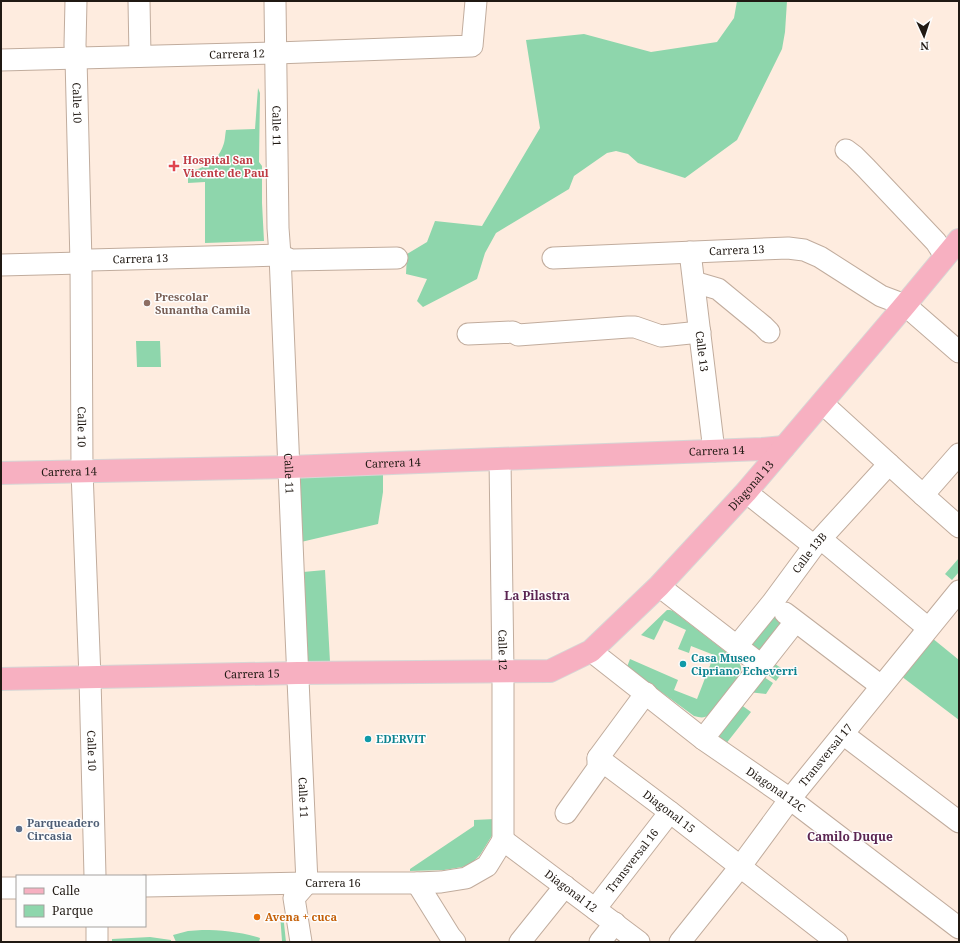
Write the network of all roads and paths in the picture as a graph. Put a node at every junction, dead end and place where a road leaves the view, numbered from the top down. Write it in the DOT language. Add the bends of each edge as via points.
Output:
graph roads {
  1 [pos="76,1"];
  2 [pos="139,1"];
  3 [pos="275,1"];
  4 [pos="476,1"];
  5 [pos="276,53"];
  6 [pos="140,56"];
  7 [pos="76,58"];
  8 [pos="1,60"];
  9 [pos="846,150"];
  10 [pos="959,240"];
  11 [pos="690,252"];
  12 [pos="280,255"];
  13 [pos="945,256"];
  14 [pos="397,258"];
  15 [pos="553,258"];
  16 [pos="81,263"];
  17 [pos="1,265"];
  18 [pos="694,282"];
  19 [pos="905,305"];
  20 [pos="700,332"];
  21 [pos="768,332"];
  22 [pos="468,334"];
  23 [pos="959,352"];
  24 [pos="822,403"];
  25 [pos="784,447"];
  26 [pos="714,451"];
  27 [pos="959,454"];
  28 [pos="500,459"];
  29 [pos="889,464"];
  30 [pos="288,467"];
  31 [pos="82,471"];
  32 [pos="1,473"];
  33 [pos="746,492"];
  34 [pos="923,495"];
  35 [pos="959,527"];
  36 [pos="818,543"];
  37 [pos="659,586"];
  38 [pos="959,590"];
  39 [pos="772,603"];
  40 [pos="795,622"];
  41 [pos="928,628"];
  42 [pos="737,646"];
  43 [pos="591,651"];
  44 [pos="761,665"];
  45 [pos="503,671"];
  46 [pos="298,673"];
  47 [pos="90,678"];
  48 [pos="1,679"];
  49 [pos="881,686"];
  50 [pos="646,693"];
  51 [pos="843,734"];
  52 [pos="704,738"];
  53 [pos="598,758"];
  54 [pos="790,799"];
  55 [pos="670,812"];
  56 [pos="566,813"];
  57 [pos="959,822"];
  58 [pos="503,840"];
  59 [pos="740,867"];
  60 [pos="95,875"];
  61 [pos="307,883"];
  62 [pos="416,883"];
  63 [pos="146,886"];
  64 [pos="565,886"];
  65 [pos="1,888"];
  66 [pos="16,888"];
  67 [pos="595,909"];
  68 [pos="615,924"];
  69 [pos="97,927"];
  70 [pos="959,928"];
  71 [pos="959,935"];
  72 [pos="97,942"];
  73 [pos="301,942"];
  74 [pos="455,942"];
  75 [pos="520,942"];
  76 [pos="600,942"];
  77 [pos="639,942"];
  78 [pos="680,942"];
  79 [pos="837,942"];
  80 [pos="953,942"];
  1 -- 7 [label="street, Calle 10"];
  2 -- 6 [label="street"];
  3 -- 5 [label="street, Calle 11"];
  4 -- 5 [label="street, Carrera 12" via="472,46"];
  5 -- 6 [label="street, Carrera 12"];
  5 -- 12 [label="street, Calle 11"];
  6 -- 7 [label="street, Carrera 12"];
  7 -- 8 [label="street, Carrera 12"];
  7 -- 16 [label="street, Calle 10"];
  9 -- 13 [label="street" via="936,242"];
  10 -- 13 [label="main road, Diagonal 13"];
  11 -- 15 [label="street, Carrera 13"];
  11 -- 18 [label="street, Calle 13"];
  11 -- 19 [label="street, Carrera 13" via="788,248 804,250 820,257 881,296"];
  12 -- 14 [label="street, Carrera 13" via="291,260"];
  12 -- 16 [label="street, Carrera 13" via="90,260"];
  12 -- 30 [label="street, Calle 11"];
  13 -- 19 [label="main road, Diagonal 13"];
  16 -- 17 [label="street, Carrera 13"];
  16 -- 31 [label="street, Calle 10"];
  18 -- 20 [label="street, Calle 13"];
  18 -- 21 [label="street" via="718,289"];
  19 -- 23 [label="street"];
  19 -- 24 [label="main road, Diagonal 13"];
  20 -- 22 [label="street" via="661,336 628,327 518,335 513,332"];
  20 -- 26 [label="street, Calle 13"];
  24 -- 25 [label="main road, Diagonal 13"];
  24 -- 29 [label="street"];
  25 -- 26 [label="main road, Carrera 14"];
  25 -- 33 [label="main road, Diagonal 13"];
  26 -- 28 [label="main road, Carrera 14"];
  27 -- 34 [label="street"];
  28 -- 30 [label="main road, Carrera 14"];
  28 -- 45 [label="street, Calle 12"];
  29 -- 34 [label="street"];
  29 -- 36 [label="street, Calle 13B"];
  30 -- 31 [label="main road, Carrera 14"];
  30 -- 46 [label="street, Calle 11"];
  31 -- 32 [label="main road, Carrera 14"];
  31 -- 47 [label="street, Calle 10"];
  33 -- 36 [label="street"];
  33 -- 37 [label="main road, Diagonal 13"];
  34 -- 35 [label="street"];
  36 -- 39 [label="street, Calle 13B"];
  36 -- 41 [label="street"];
  37 -- 42 [label="street"];
  37 -- 43 [label="main road, Diagonal 13"];
  38 -- 41 [label="street, Transversal 17"];
  39 -- 40 [label="street"];
  39 -- 42 [label="street, Calle 13B"];
  40 -- 44 [label="street"];
  40 -- 49 [label="street"];
  41 -- 49 [label="street, Transversal 17"];
  42 -- 44 [label="street"];
  43 -- 45 [label="main road, Diagonal 13" via="550,672"];
  43 -- 50 [label="street, Diagonal 12C"];
  44 -- 52 [label="street"];
  45 -- 46 [label="main road, Carrera 15"];
  45 -- 58 [label="street, Calle 12"];
  46 -- 47 [label="main road, Carrera 15"];
  46 -- 61 [label="street, Calle 11"];
  47 -- 48 [label="main road, Carrera 15"];
  47 -- 60 [label="street, Calle 10"];
  49 -- 51 [label="street, Transversal 17"];
  50 -- 52 [label="street, Diagonal 12C"];
  50 -- 53 [label="street"];
  51 -- 54 [label="street, Transversal 17"];
  51 -- 57 [label="street"];
  52 -- 54 [label="street, Diagonal 12C"];
  53 -- 55 [label="street, Diagonal 15"];
  53 -- 56 [label="street" via="598,768"];
  54 -- 59 [label="street, Transversal 17"];
  54 -- 70 [label="street, Diagonal 12C"];
  55 -- 59 [label="street, Diagonal 15"];
  55 -- 67 [label="street, Transversal 16"];
  58 -- 62 [label="street, Carrera 16" via="487,866 466,878"];
  58 -- 64 [label="street, Diagonal 12"];
  59 -- 78 [label="street, Transversal 17"];
  59 -- 79 [label="street, Diagonal 15"];
  61 -- 62 [label="street, Carrera 16"];
  61 -- 63 [label="street, Carrera 16"];
  61 -- 73 [label="street" via="294,898"];
  62 -- 74 [label="street"];
  64 -- 67 [label="street, Diagonal 12"];
  64 -- 75 [label="street"];
  65 -- 66 [label="street"];
  67 -- 68 [label="street, Diagonal 12"];
  68 -- 76 [label="street"];
  68 -- 77 [label="street, Diagonal 12"];
  69 -- 72 [label="street"];
  71 -- 80 [label="street"];
}
